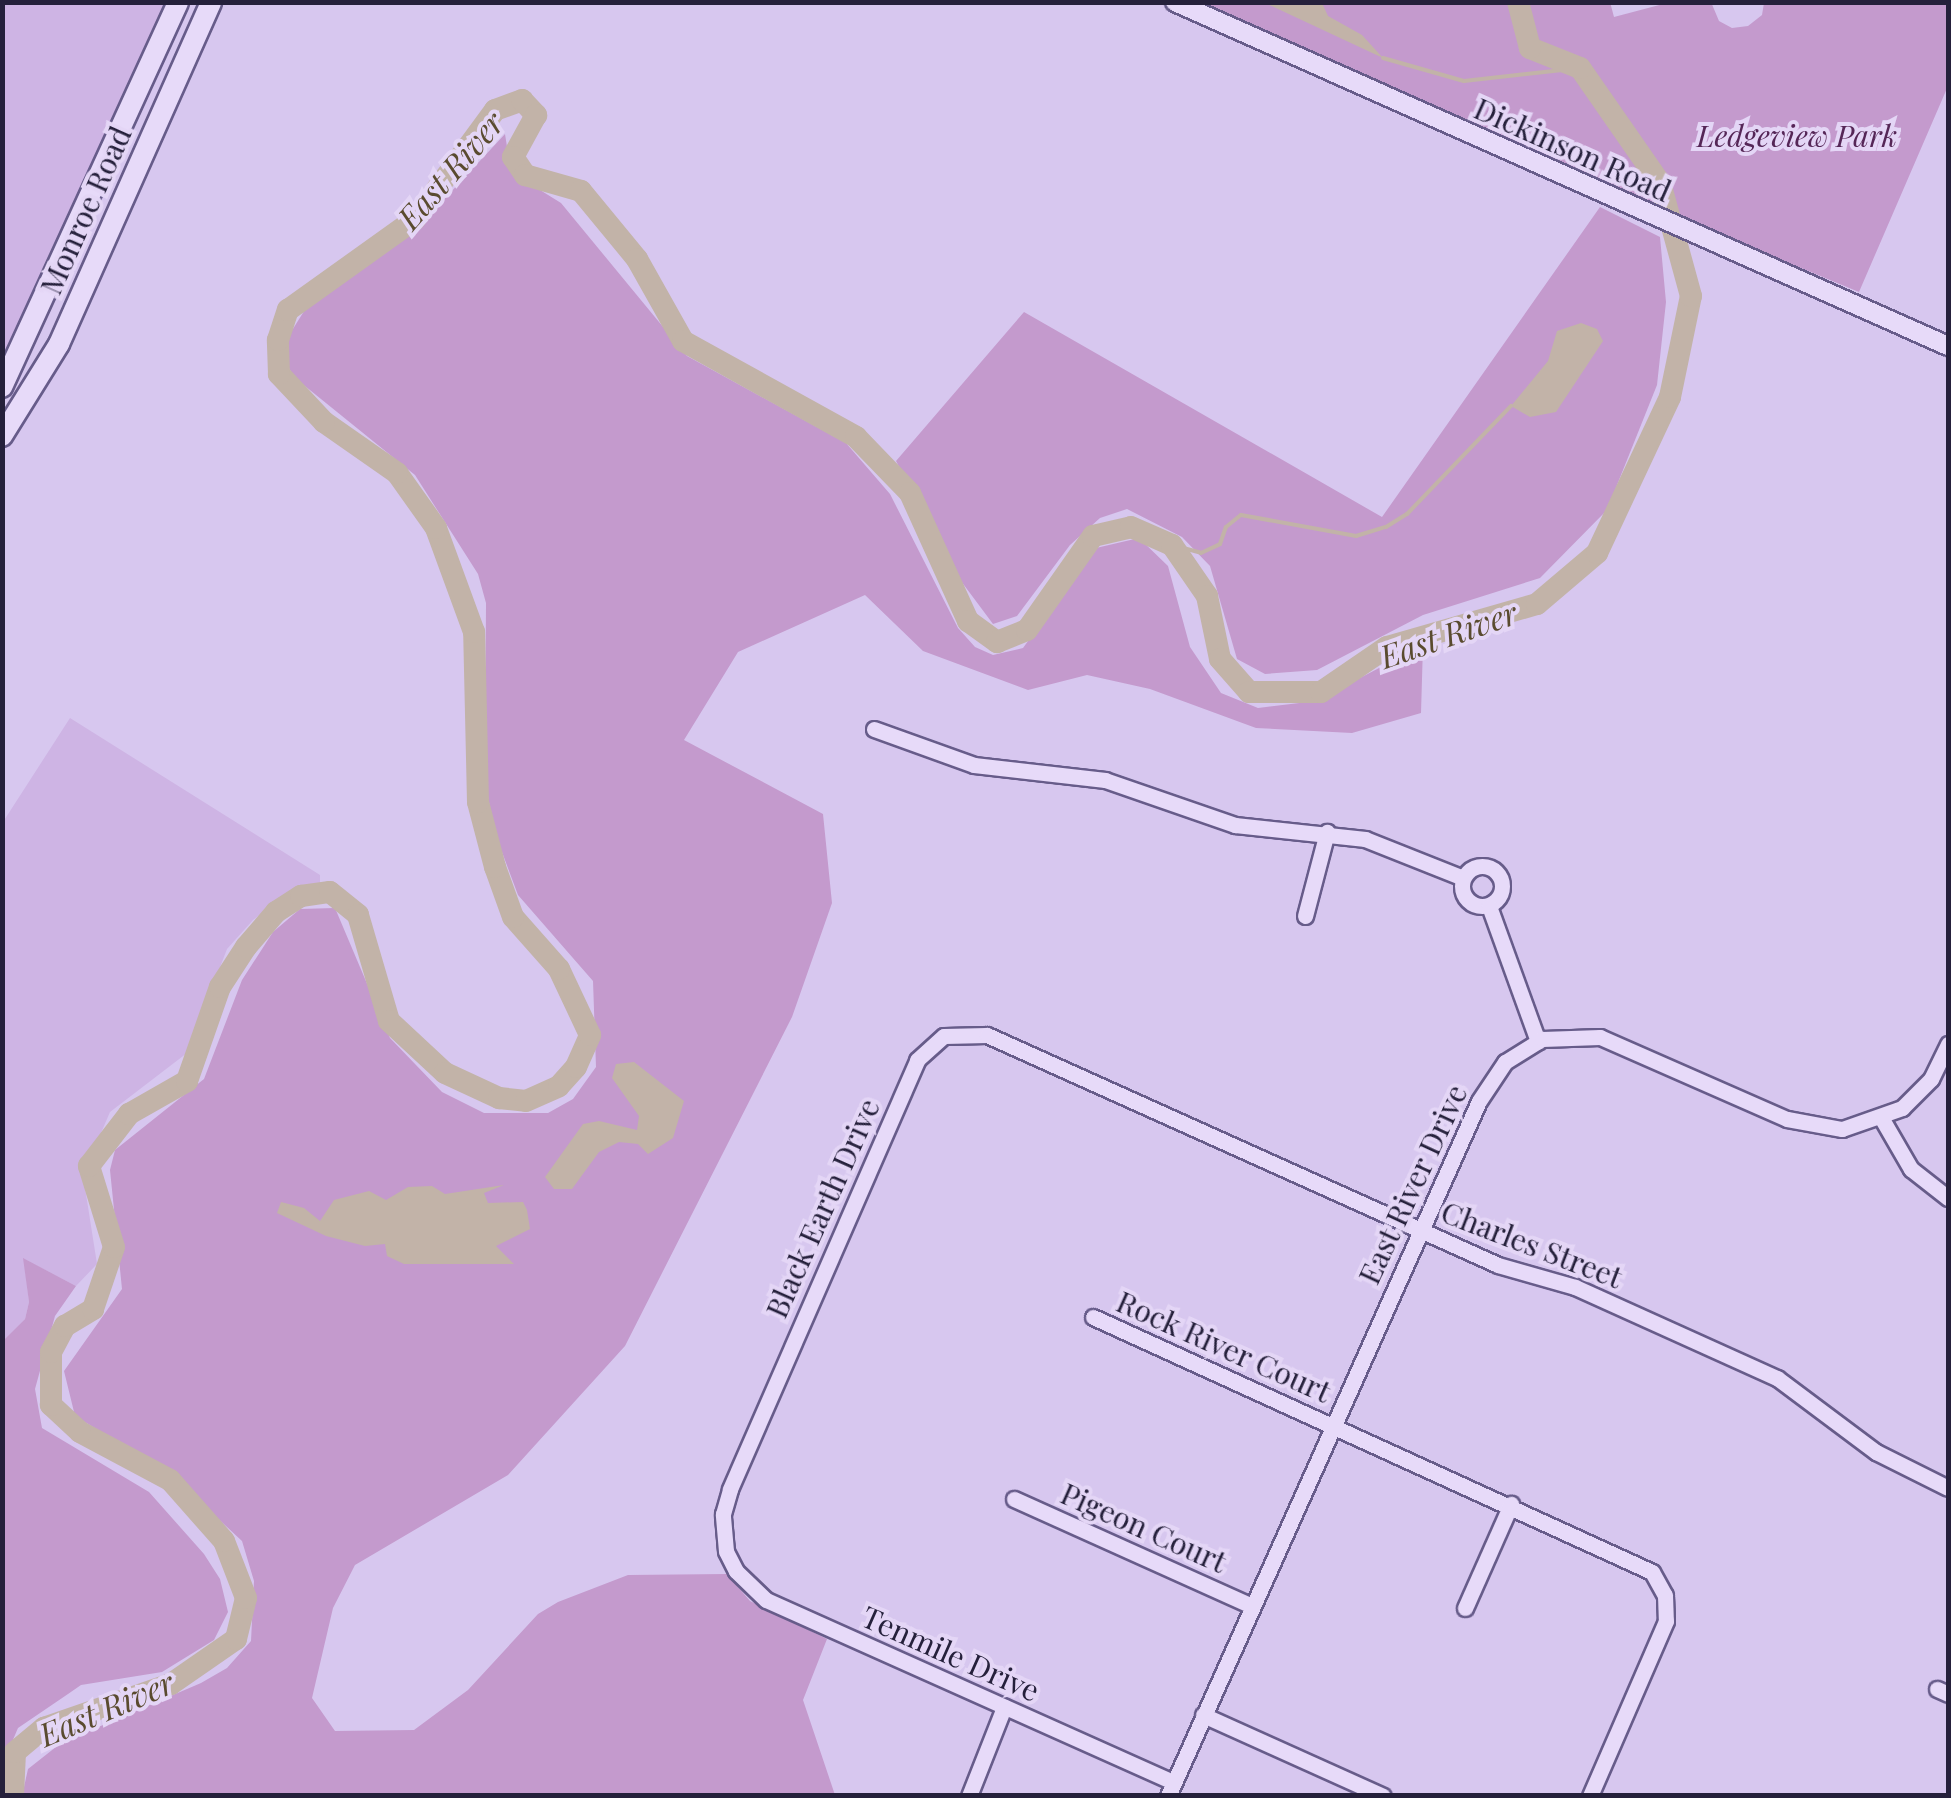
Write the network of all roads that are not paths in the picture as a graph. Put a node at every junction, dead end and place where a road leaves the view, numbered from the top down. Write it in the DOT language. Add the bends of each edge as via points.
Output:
graph roads {
  1 [pos="178,2"];
  2 [pos="211,2"];
  3 [pos="1175,2"];
  4 [pos="1948,346"];
  5 [pos="2,387"];
  6 [pos="2,436"];
  7 [pos="874,730"];
  8 [pos="1327,832"];
  9 [pos="1463,878"];
  10 [pos="1489,906"];
  11 [pos="1305,916"];
  12 [pos="1538,1041"];
  13 [pos="1948,1044"];
  14 [pos="1080,1077"];
  15 [pos="1882,1119"];
  16 [pos="1948,1198"];
  17 [pos="1421,1230"];
  18 [pos="1093,1317"];
  19 [pos="1334,1424"];
  20 [pos="1948,1488"];
  21 [pos="1014,1499"];
  22 [pos="1511,1504"];
  23 [pos="726,1551"];
  24 [pos="1252,1606"];
  25 [pos="1464,1608"];
  26 [pos="1004,1706"];
  27 [pos="1203,1715"];
  28 [pos="1171,1789"];
  29 [pos="968,1796"];
  30 [pos="1383,1796"];
  31 [pos="1590,1796"];
  1 -- 5 [label="main road, Monroe Road"];
  2 -- 6 [label="main road, Monroe Road" via="59,344"];
  3 -- 4 [label="street, Dickinson Road"];
  7 -- 8 [label="street" via="974,765 1105,780 1236,824"];
  8 -- 9 [label="street" via="1399,850"];
  8 -- 11 [label="street"];
  9 -- 10 [label="street" via="1463,895 1473,906"];
  9 -- 10 [label="street" via="1485,866 1498,873 1499,899"];
  10 -- 12 [label="street"];
  12 -- 15 [label="street" via="1600,1037 1802,1125 1842,1129"];
  12 -- 17 [label="street, East River Drive" via="1493,1075"];
  13 -- 15 [label="street" via="1918,1095"];
  14 -- 17 [label="street, Charles Street"];
  14 -- 23 [label="street, Black Earth Drive" via="976,1033 944,1036 916,1060 730,1489 722,1514"];
  15 -- 16 [label="street" via="1911,1169"];
  17 -- 19 [label="street, East River Drive"];
  17 -- 20 [label="street, Charles Street" via="1575,1288 1776,1378 1876,1452"];
  18 -- 19 [label="street, Rock River Court"];
  19 -- 22 [label="street, Rock River Court"];
  19 -- 24 [label="street, East River Drive"];
  21 -- 24 [label="street, Pigeon Court"];
  22 -- 25 [label="street"];
  22 -- 31 [label="street, Rock River Court" via="1641,1563 1665,1595 1662,1636"];
  23 -- 26 [label="street, Tenmile Drive" via="736,1572 766,1600"];
  24 -- 27 [label="street, East River Drive"];
  26 -- 28 [label="street, Tenmile Drive"];
  26 -- 29 [label="street"];
  27 -- 28 [label="street, East River Drive"];
  27 -- 30 [label="street"];
}
